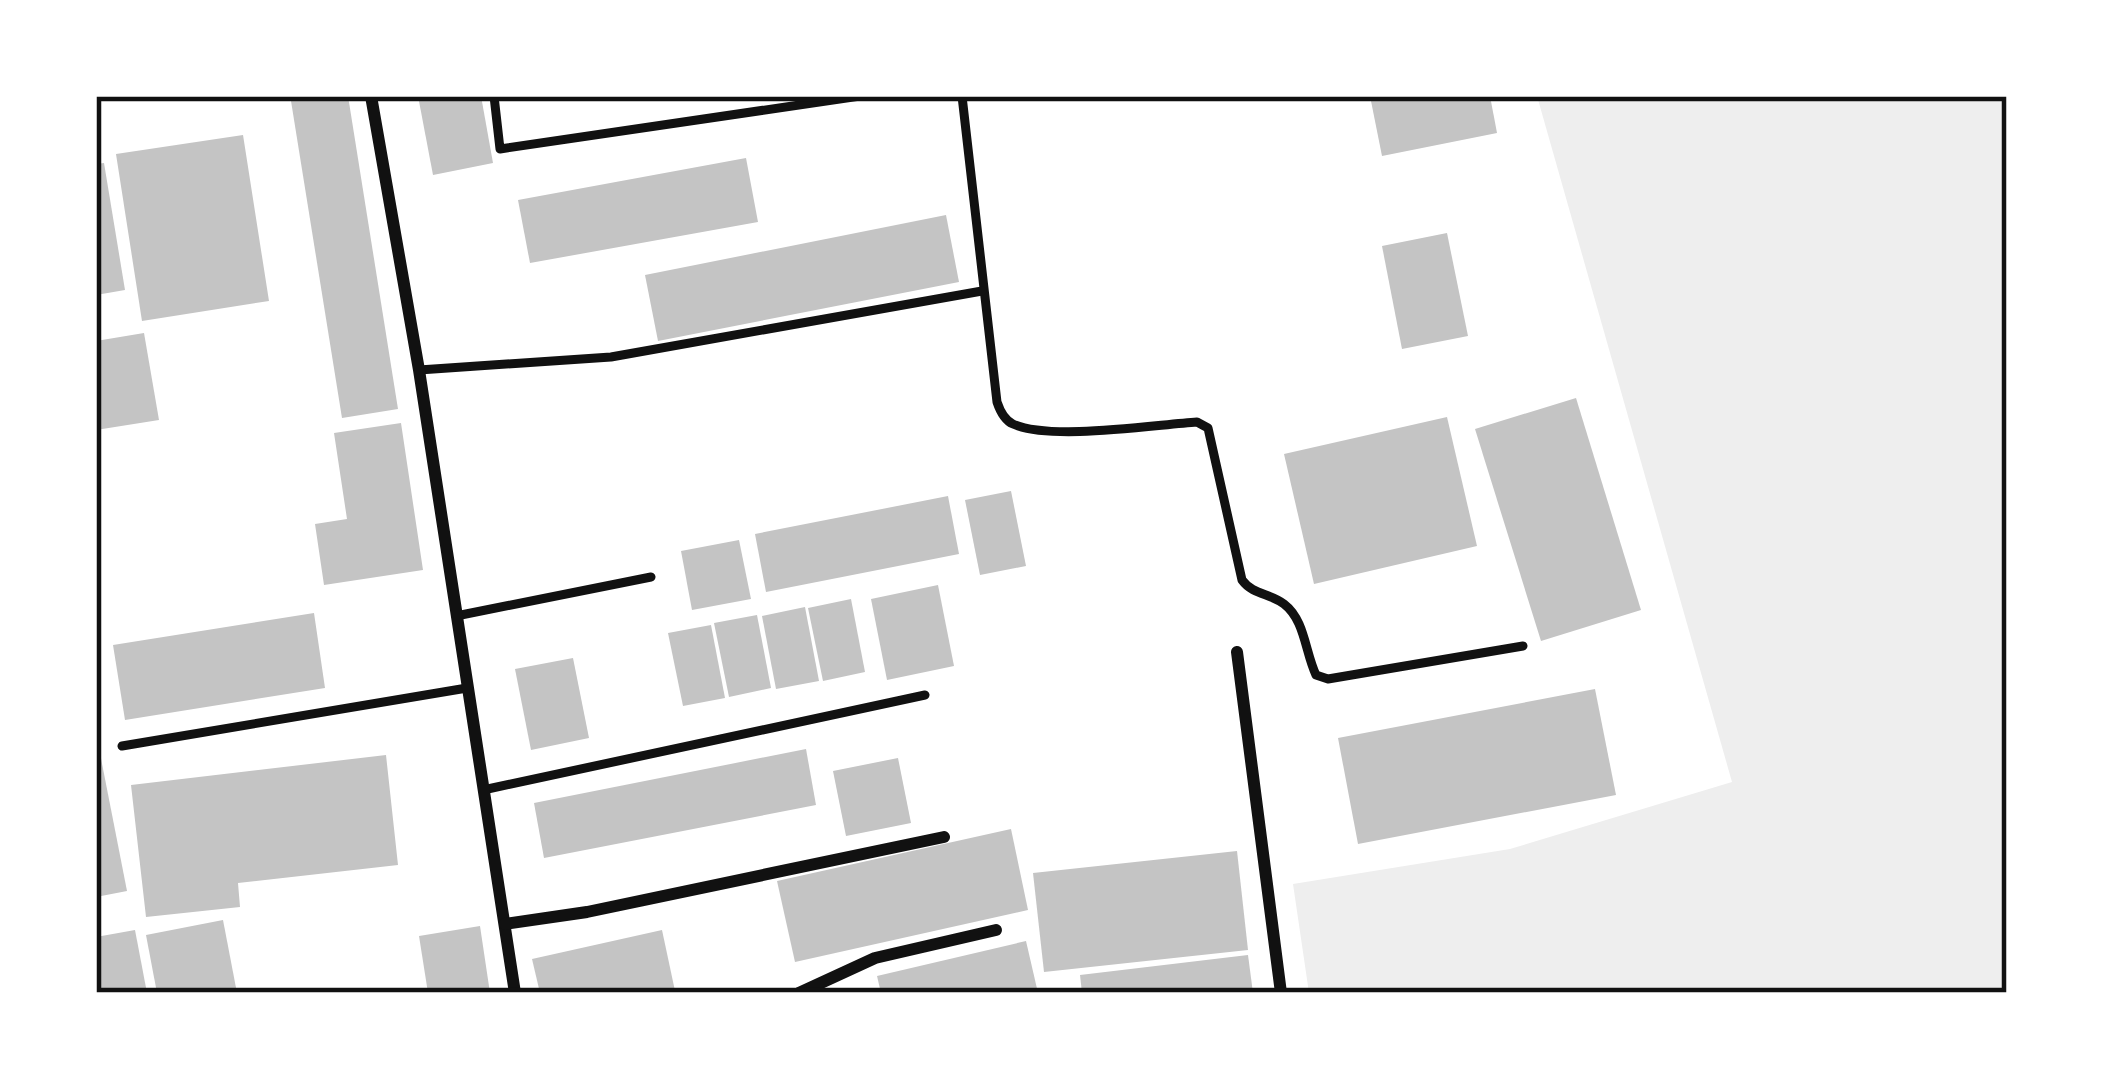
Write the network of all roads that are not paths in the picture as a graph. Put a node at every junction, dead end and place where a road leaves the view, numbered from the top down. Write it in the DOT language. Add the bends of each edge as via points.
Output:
graph roads {
  1 [pos="371,96"];
  2 [pos="494,96"];
  3 [pos="860,96"];
  4 [pos="962,96"];
  5 [pos="982,291"];
  6 [pos="419,370"];
  7 [pos="651,577"];
  8 [pos="455,616"];
  9 [pos="1523,646"];
  10 [pos="1237,652"];
  11 [pos="467,688"];
  12 [pos="925,695"];
  13 [pos="122,746"];
  14 [pos="483,790"];
  15 [pos="944,837"];
  16 [pos="505,924"];
  17 [pos="996,930"];
  18 [pos="515,993"];
  19 [pos="799,993"];
  20 [pos="1281,993"];
  1 -- 6 [label="street"];
  2 -- 3 [label="lane" via="500,149"];
  4 -- 5 [label="lane"];
  5 -- 6 [label="lane" via="611,356"];
  5 -- 9 [label="lane" via="997,402 1011,424 1049,432 1197,422 1208,428 1242,580 1295,616 1316,675"];
  6 -- 8 [label="street"];
  7 -- 8 [label="lane"];
  8 -- 11 [label="street"];
  10 -- 20 [label="street"];
  11 -- 13 [label="lane"];
  11 -- 14 [label="street"];
  12 -- 14 [label="lane"];
  14 -- 16 [label="street"];
  15 -- 16 [label="street"];
  16 -- 18 [label="street"];
  17 -- 19 [label="street" via="875,958"];
}
